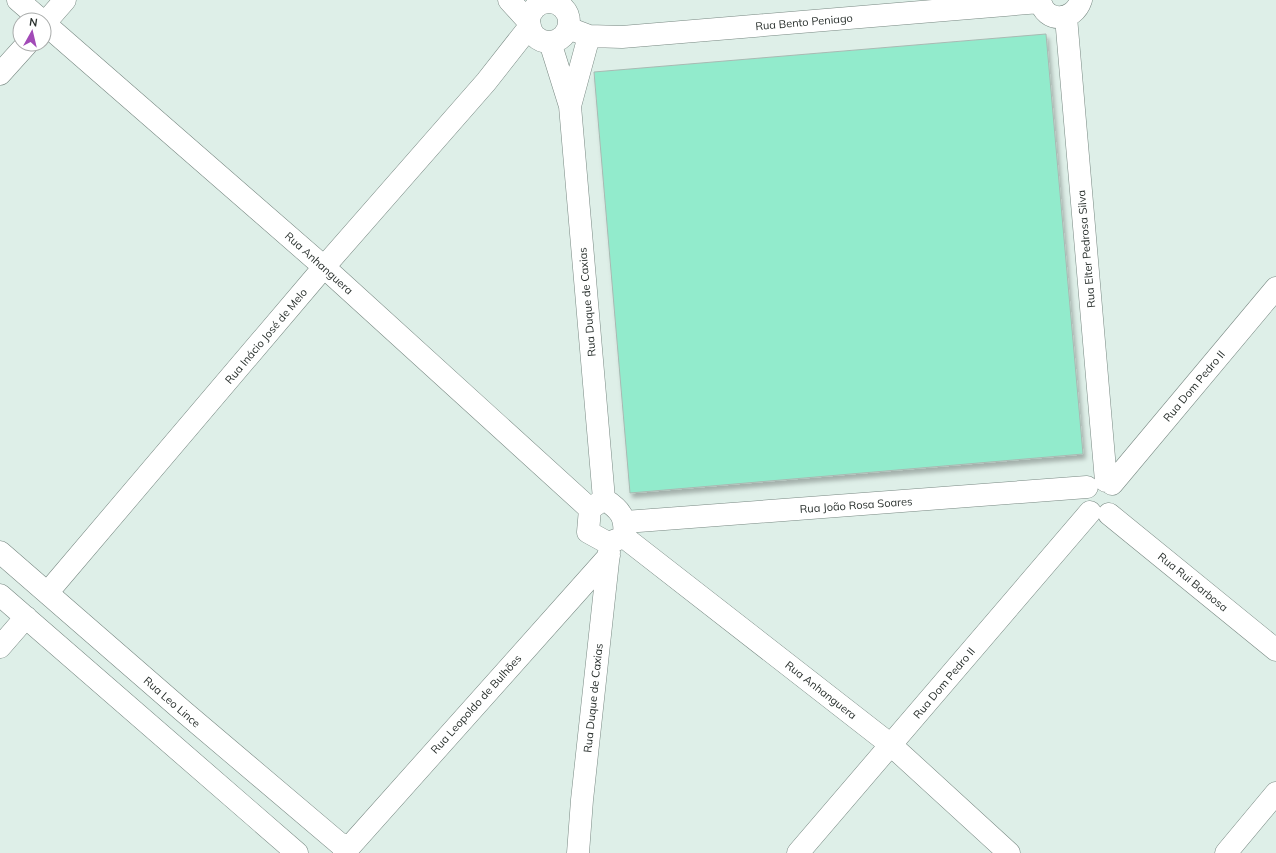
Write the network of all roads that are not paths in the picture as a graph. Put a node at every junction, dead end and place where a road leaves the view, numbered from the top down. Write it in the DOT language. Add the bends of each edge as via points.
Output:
graph roads {
  1 [pos="18,0"];
  2 [pos="65,0"];
  3 [pos="509,0"];
  4 [pos="1081,0"];
  5 [pos="1040,1"];
  6 [pos="551,2"];
  7 [pos="31,12"];
  8 [pos="52,14"];
  9 [pos="1066,17"];
  10 [pos="568,28"];
  11 [pos="52,31"];
  12 [pos="538,32"];
  13 [pos="589,36"];
  14 [pos="20,52"];
  15 [pos="0,74"];
  16 [pos="570,106"];
  17 [pos="324,267"];
  18 [pos="1276,288"];
  19 [pos="1102,484"];
  20 [pos="597,504"];
  21 [pos="1100,513"];
  22 [pos="617,539"];
  23 [pos="0,552"];
  24 [pos="48,592"];
  25 [pos="0,595"];
  26 [pos="26,617"];
  27 [pos="0,647"];
  28 [pos="1276,650"];
  29 [pos="183,711"];
  30 [pos="162,736"];
  31 [pos="891,745"];
  32 [pos="1276,793"];
  33 [pos="345,851"];
  34 [pos="297,853"];
  35 [pos="578,853"];
  36 [pos="798,853"];
  37 [pos="1010,853"];
  38 [pos="1226,853"];
  1 -- 7 [label="street, Rua Anhanguera"];
  2 -- 8 [label="street"];
  3 -- 12 [label="street"];
  4 -- 9 [label="street" via="1074,13"];
  5 -- 9 [label="street" via="1050,15"];
  5 -- 13 [label="street, Rua Bento Peniago" via="622,37"];
  6 -- 10 [label="street" via="569,21"];
  6 -- 12 [label="street" via="534,8"];
  9 -- 19 [label="street, Rua Elter Pedrosa Silva"];
  10 -- 12 [label="street" via="564,35"];
  10 -- 13 [label="street, Rua Bento Peniago"];
  11 -- 17 [label="street, Rua Anhanguera"];
  12 -- 16 [label="street, Rua Duque de Caxias"];
  12 -- 17 [label="street, Rua Inácio José de Melo" via="486,82"];
  13 -- 16 [label="street, Rua Duque de Caxias"];
  14 -- 15 [label="street"];
  16 -- 20 [label="street, Rua Duque de Caxias"];
  17 -- 20 [label="street, Rua Anhanguera"];
  17 -- 24 [label="street, Rua Inácio José de Melo"];
  18 -- 19 [label="street, Rua Dom Pedro II"];
  19 -- 21 [label="street" via="1084,493 1083,500 1085,506"];
  19 -- 21 [label="street" via="1116,489 1119,496 1115,509"];
  19 -- 22 [label="street, Rua João Rosa Soares"];
  20 -- 22 [label="street, Rua Anhanguera" via="616,506"];
  20 -- 22 [label="street, Rua Duque de Caxias" via="588,532"];
  21 -- 28 [label="street, Rua Rui Barbosa"];
  21 -- 31 [label="street, Rua Dom Pedro II"];
  22 -- 31 [label="street, Rua Anhanguera"];
  22 -- 33 [label="street, Rua Leopoldo de Bulhões"];
  22 -- 35 [label="street, Rua Duque de Caxias" via="582,800"];
  23 -- 24 [label="street, Rua Leo Lince"];
  24 -- 26 [label="street" via="35,591 26,596 22,606"];
  24 -- 29 [label="street, Rua Leo Lince"];
  25 -- 26 [label="street"];
  26 -- 27 [label="street"];
  26 -- 30 [label="street"];
  29 -- 30 [label="street"];
  29 -- 33 [label="street, Rua Leo Lince"];
  30 -- 34 [label="street"];
  31 -- 36 [label="street, Rua Dom Pedro II"];
  31 -- 37 [label="street, Rua Anhanguera"];
  32 -- 38 [label="street"];
}
